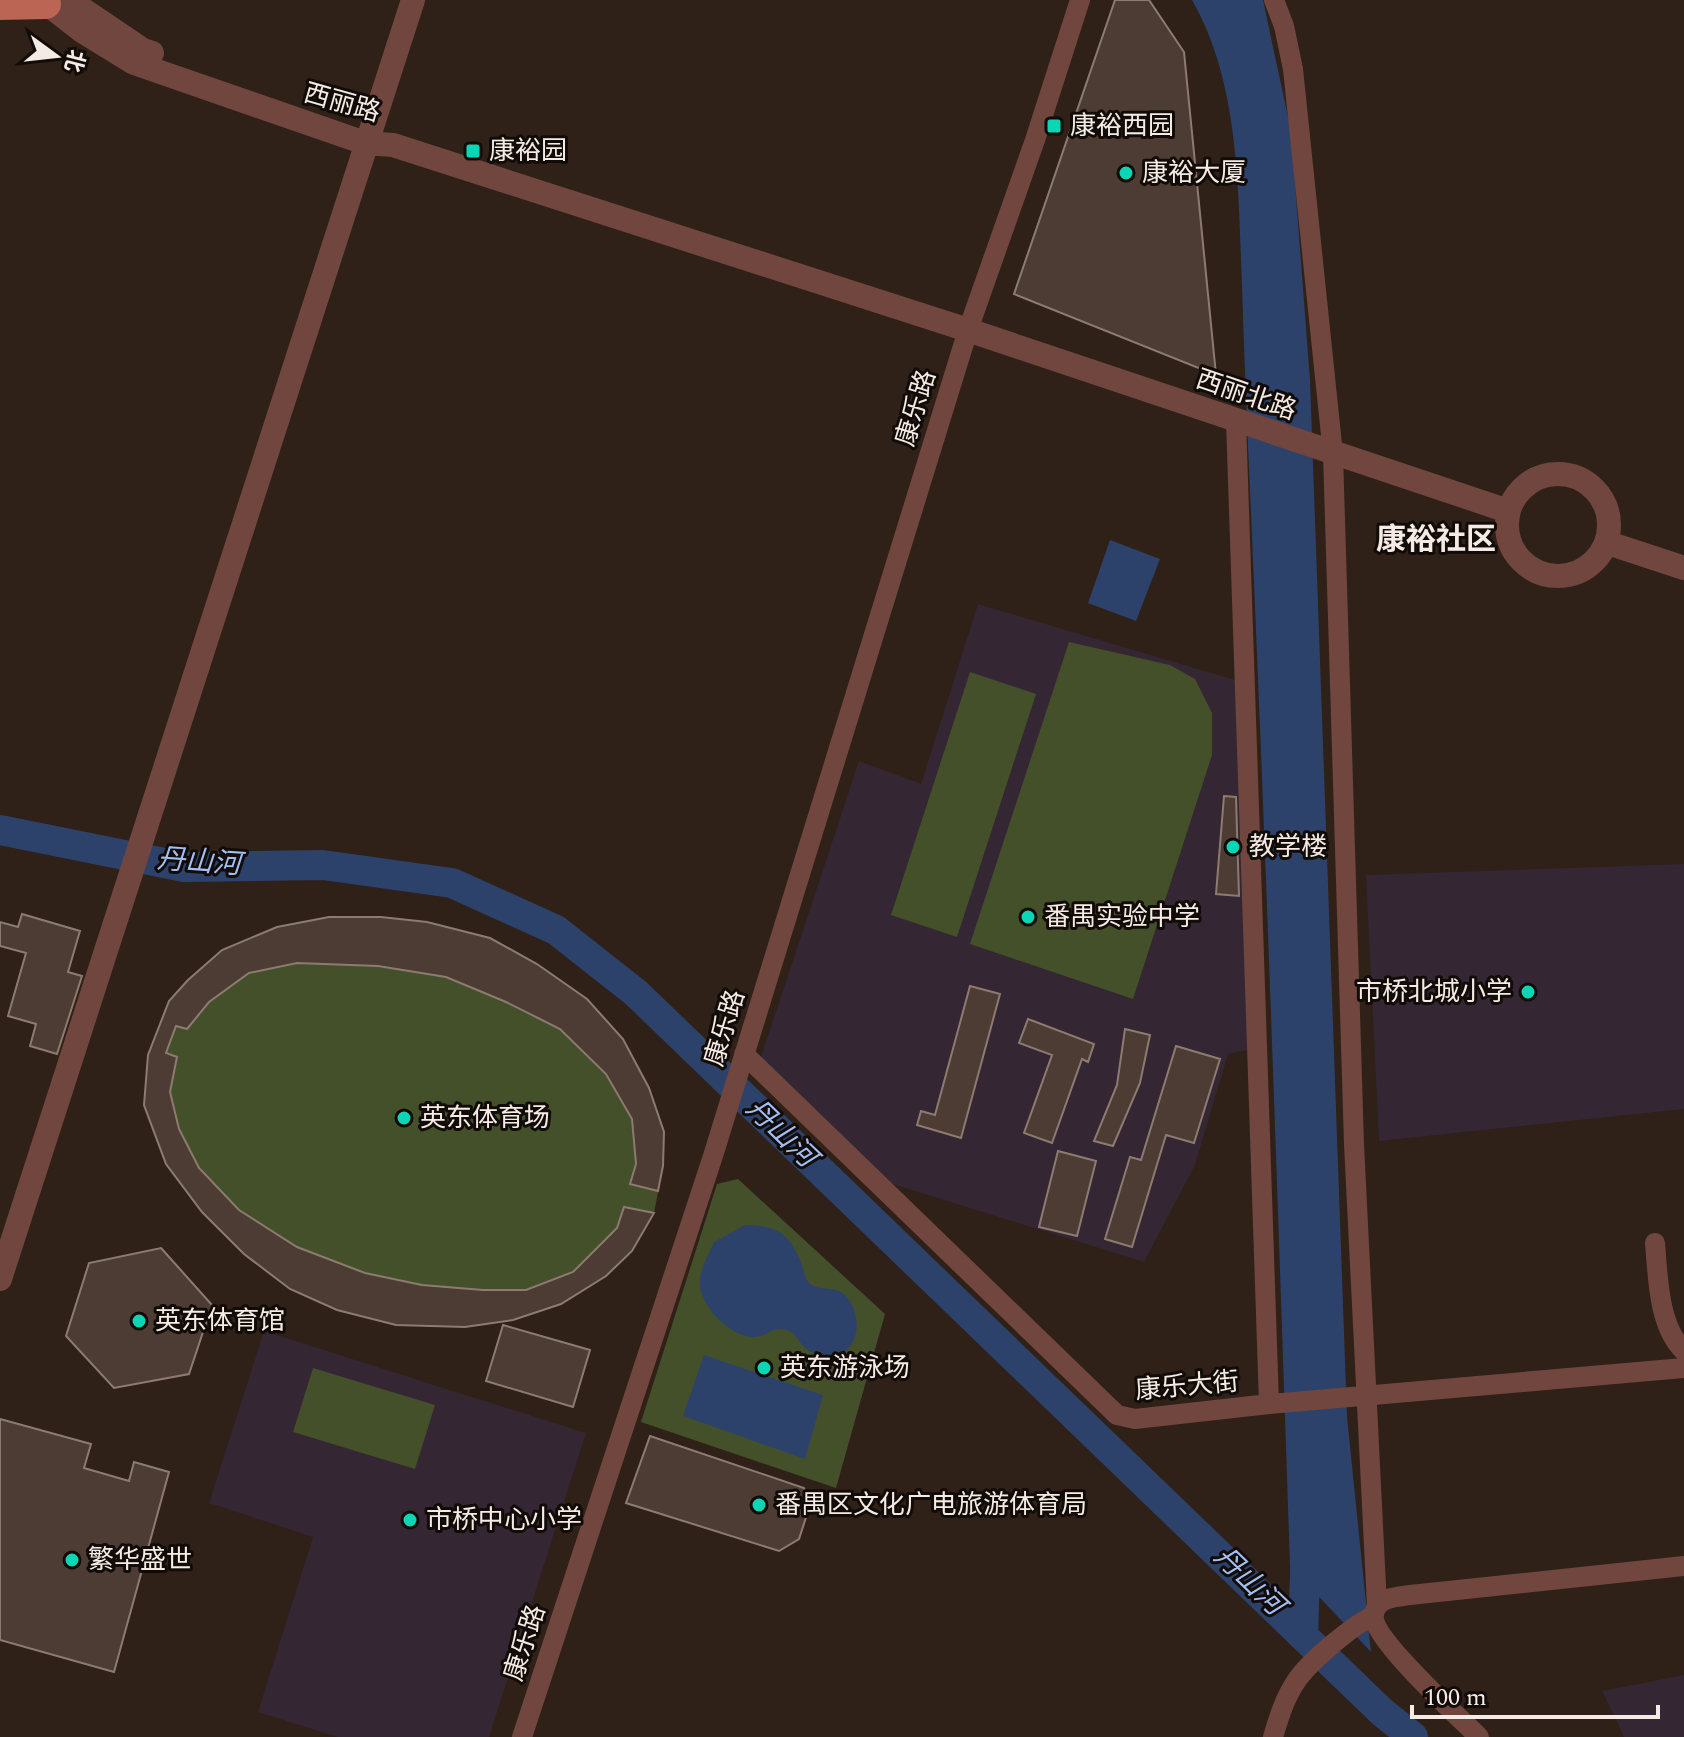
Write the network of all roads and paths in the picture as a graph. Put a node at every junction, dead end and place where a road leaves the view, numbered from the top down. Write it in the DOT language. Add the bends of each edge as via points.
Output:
graph roads {
  1 [pos="413,0"];
  2 [pos="1080,0"];
  3 [pos="1274,0"];
  4 [pos="52,1"];
  5 [pos="0,5"];
  6 [pos="368,136"];
  7 [pos="968,330"];
  8 [pos="1236,421"];
  9 [pos="1333,454"];
  10 [pos="1508,511"];
  11 [pos="1608,543"];
  12 [pos="1684,568"];
  13 [pos="741,1062"];
  14 [pos="1655,1243"];
  15 [pos="0,1279"];
  16 [pos="1684,1351"];
  17 [pos="1684,1368"];
  18 [pos="1359,1396"];
  19 [pos="1269,1404"];
  20 [pos="1684,1566"];
  21 [pos="1375,1611"];
  22 [pos="522,1737"];
  23 [pos="1273,1737"];
  24 [pos="1479,1737"];
  1 -- 6 [label="street"];
  2 -- 7 [label="street, 康乐路"];
  3 -- 9 [label="street" via="1293,69"];
  4 -- 5 [label="main road"];
  4 -- 6 [label="street, 西丽路" via="82,31 134,63"];
  6 -- 7 [label="street, 西丽路"];
  6 -- 15 [label="street"];
  7 -- 8 [label="street, 西丽北路"];
  7 -- 13 [label="street, 康乐路"];
  8 -- 9 [label="street, 西丽北路"];
  8 -- 19 [label="street"];
  9 -- 10 [label="street, 西丽北路"];
  9 -- 18 [label="street"];
  10 -- 11 [label="street" via="1508,537 1520,561 1542,575 1569,577 1593,565"];
  10 -- 11 [label="street" via="1520,490 1539,477 1563,473 1585,480 1602,497 1610,519"];
  11 -- 12 [label="street"];
  13 -- 19 [label="street, 康乐大街" via="1117,1415 1135,1419"];
  13 -- 22 [label="street, 康乐路"];
  14 -- 16 [label="street" via="1660,1301"];
  17 -- 18 [label="street, 康乐大街"];
  18 -- 19 [label="street, 康乐大街"];
  18 -- 21 [label="street"];
  20 -- 21 [label="street" via="1386,1598"];
  21 -- 23 [label="street" via="1298,1677"];
  21 -- 24 [label="street" via="1378,1630 1403,1661"];
}
